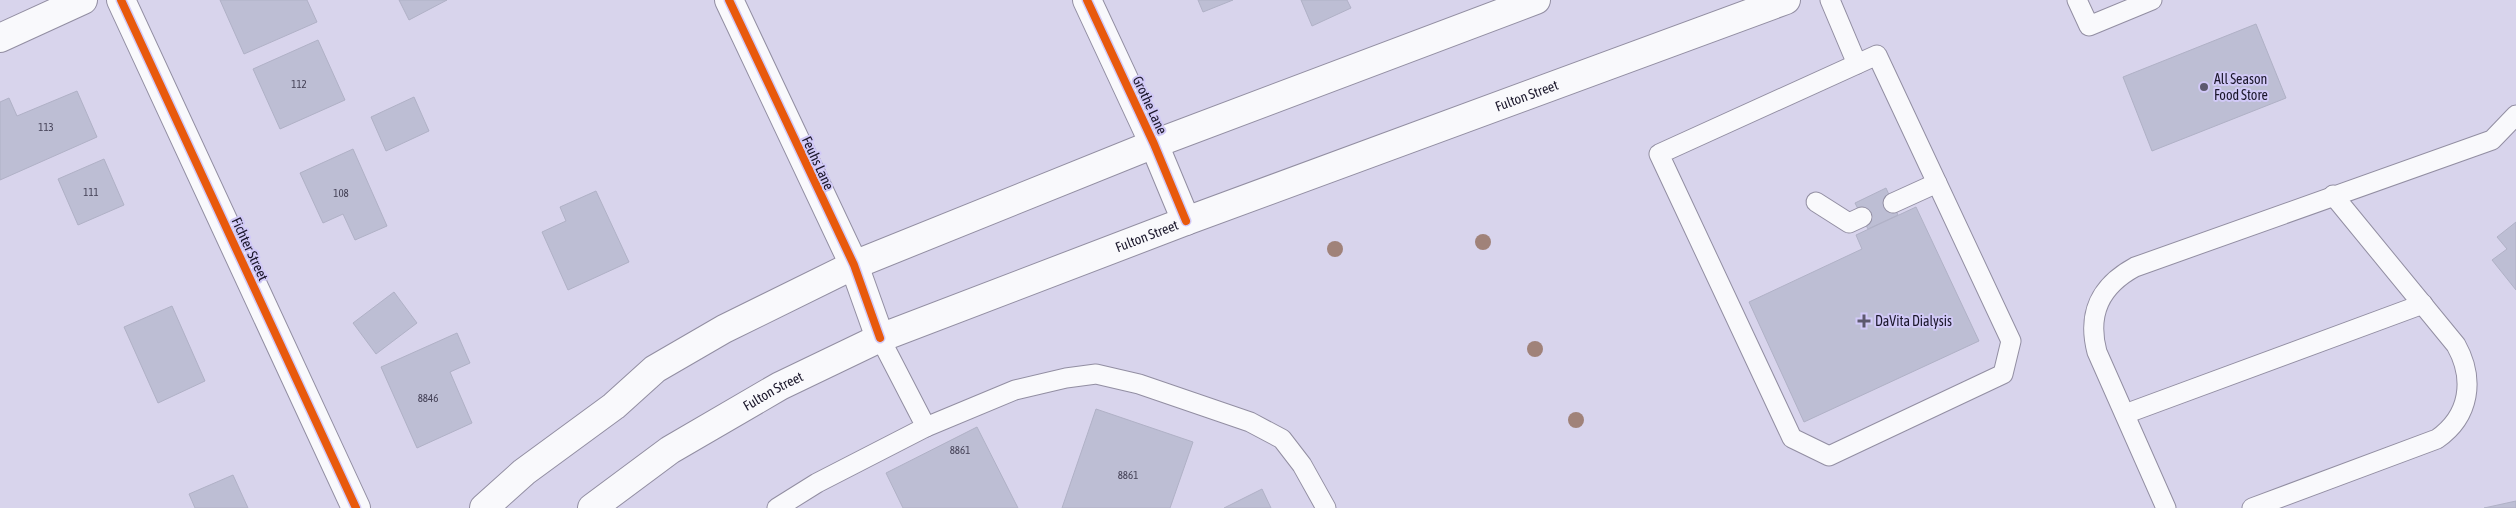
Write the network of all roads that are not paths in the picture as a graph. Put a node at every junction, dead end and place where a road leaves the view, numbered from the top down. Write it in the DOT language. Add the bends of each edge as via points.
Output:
graph roads {
  1 [pos="83,0"];
  2 [pos="121,0"];
  3 [pos="729,0"];
  4 [pos="1087,0"];
  5 [pos="1536,0"];
  6 [pos="1786,0"];
  7 [pos="1830,0"];
  8 [pos="2077,0"];
  9 [pos="2152,0"];
  10 [pos="0,38"];
  11 [pos="1857,64"];
  12 [pos="2516,115"];
  13 [pos="1154,144"];
  14 [pos="1937,183"];
  15 [pos="2334,195"];
  16 [pos="1816,202"];
  17 [pos="1893,203"];
  18 [pos="1862,218"];
  19 [pos="1186,221"];
  20 [pos="854,265"];
  21 [pos="2423,304"];
  22 [pos="880,338"];
  23 [pos="2124,414"];
  24 [pos="926,427"];
  25 [pos="356,508"];
  26 [pos="484,508"];
  27 [pos="592,508"];
  28 [pos="777,508"];
  29 [pos="1326,508"];
  30 [pos="2166,508"];
  31 [pos="2252,508"];
  1 -- 10 [label="main road"];
  2 -- 25 [label="main road, Fichter Street"];
  3 -- 20 [label="main road, Feuhs Lane"];
  4 -- 13 [label="main road, Grothe Lane"];
  5 -- 13 [label="main road"];
  6 -- 19 [label="main road, Fulton Street"];
  7 -- 11 [label="lane"];
  8 -- 9 [label="lane" via="2089,26"];
  11 -- 14 [label="lane" via="1877,55"];
  11 -- 14 [label="lane" via="1659,154 1792,438 1829,456 2003,374 2010,341"];
  12 -- 15 [label="lane" via="2492,140"];
  13 -- 19 [label="main road, Grothe Lane"];
  13 -- 20 [label="main road"];
  14 -- 17 [label="lane"];
  15 -- 21 [label="lane"];
  15 -- 23 [label="lane" via="2135,267 2108,288 2096,312 2094,339"];
  16 -- 18 [label="lane" via="1849,223"];
  19 -- 22 [label="main road, Fulton Street"];
  20 -- 22 [label="main road, Feuhs Lane"];
  20 -- 26 [label="main road" via="724,329 655,369 614,406 524,472"];
  21 -- 23 [label="lane"];
  21 -- 31 [label="lane" via="2456,345 2468,376 2466,403 2457,421 2437,439"];
  22 -- 24 [label="lane"];
  22 -- 27 [label="main road, Fulton Street" via="780,386 670,450"];
  23 -- 30 [label="lane"];
  24 -- 28 [label="lane" via="817,483"];
  24 -- 29 [label="lane" via="1015,390 1096,374 1139,384 1250,422 1282,439 1302,465"];
}
